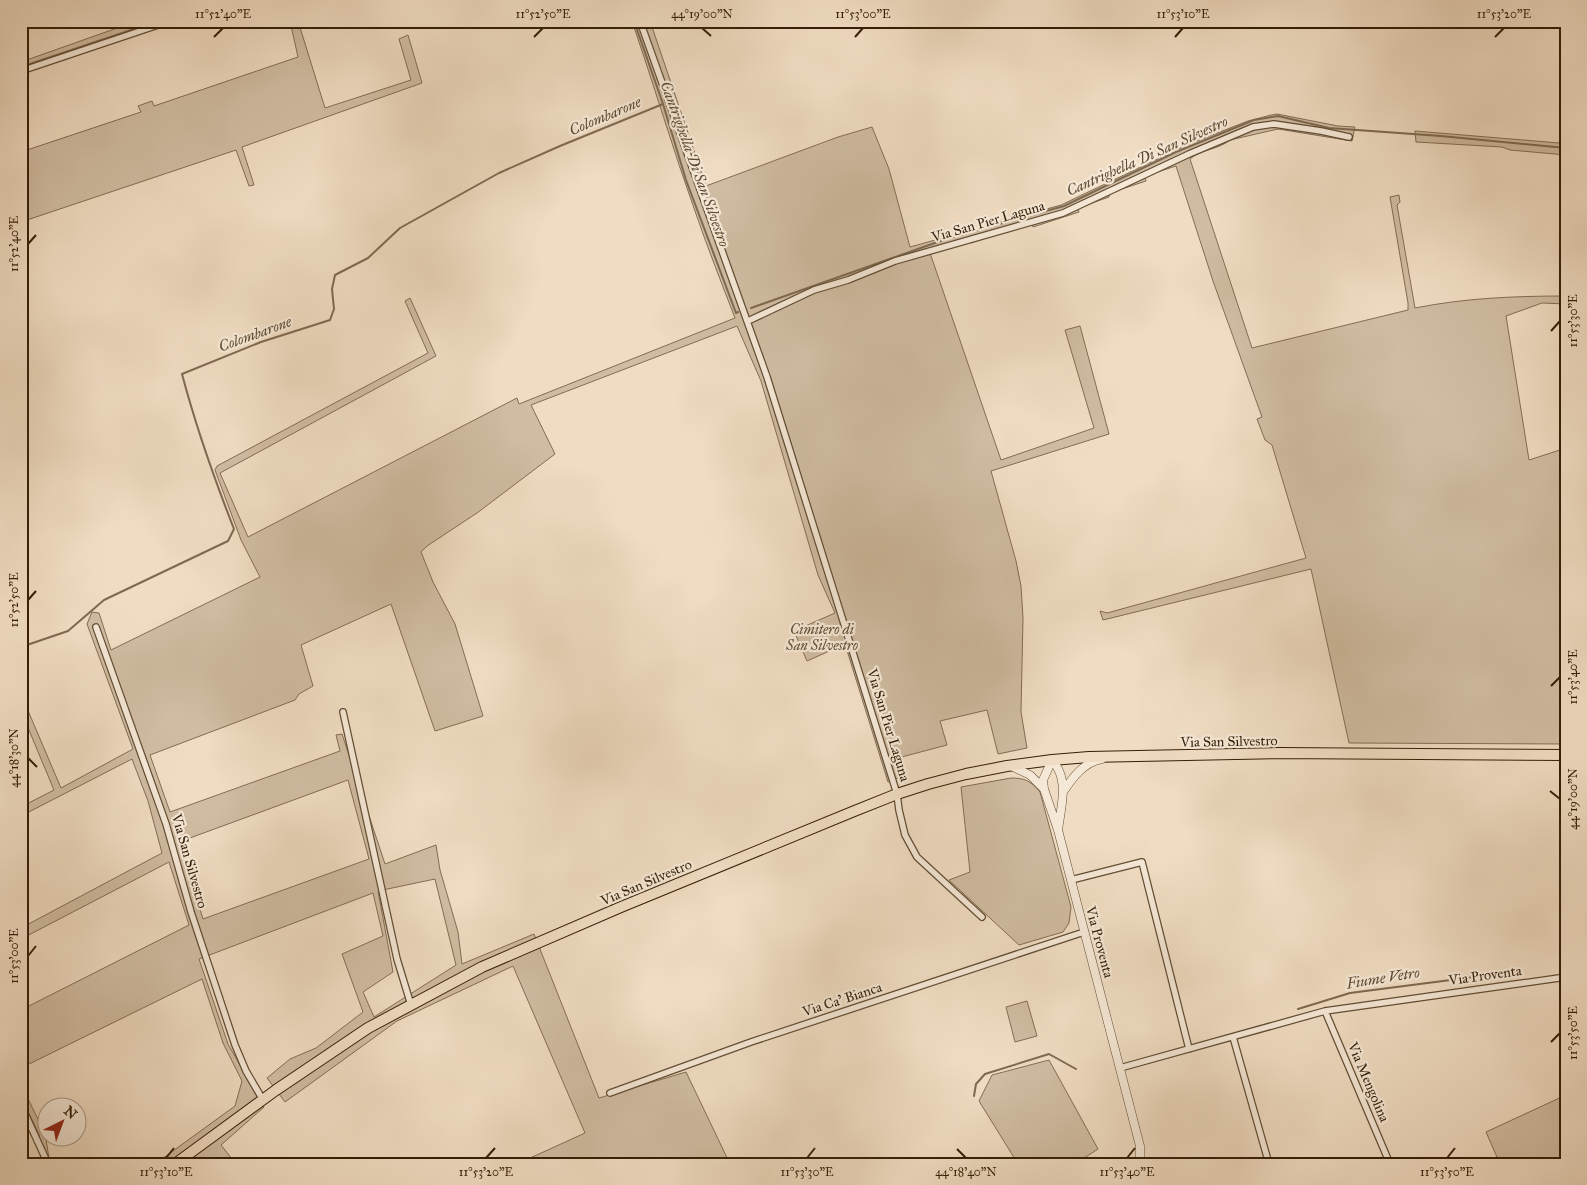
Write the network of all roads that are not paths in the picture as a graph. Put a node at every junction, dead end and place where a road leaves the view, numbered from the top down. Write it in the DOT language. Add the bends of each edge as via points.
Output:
graph roads {
  1 [pos="170,21"];
  2 [pos="640,21"];
  3 [pos="21,70"];
  4 [pos="1349,137"];
  5 [pos="748,321"];
  6 [pos="96,627"];
  7 [pos="343,712"];
  8 [pos="1566,755"];
  9 [pos="1114,757"];
  10 [pos="1052,760"];
  11 [pos="1007,766"];
  12 [pos="1044,789"];
  13 [pos="1063,792"];
  14 [pos="897,794"];
  15 [pos="1058,830"];
  16 [pos="1071,880"];
  17 [pos="982,917"];
  18 [pos="1084,932"];
  19 [pos="1566,977"];
  20 [pos="411,1005"];
  21 [pos="1325,1011"];
  22 [pos="1233,1037"];
  23 [pos="1190,1049"];
  24 [pos="1120,1068"];
  25 [pos="610,1092"];
  26 [pos="263,1100"];
  27 [pos="21,1105"];
  28 [pos="48,1164"];
  29 [pos="175,1164"];
  30 [pos="1136,1164"];
  31 [pos="1269,1164"];
  32 [pos="1390,1164"];
  1 -- 3 [label="street"];
  2 -- 5 [label="street, Via San Pier Laguna"];
  4 -- 5 [label="street, Via San Pier Laguna" via="1274,124 1253,127 1063,213 895,261 814,290"];
  5 -- 14 [label="street, Via San Pier Laguna"];
  6 -- 26 [label="street, Via San Silvestro" via="166,824 190,912 235,1045"];
  7 -- 20 [label="street" via="395,950"];
  8 -- 9 [label="main road, Via San Silvestro"];
  9 -- 10 [label="main road, Via San Silvestro"];
  9 -- 13 [label="street, Via Proventa" via="1097,760 1084,767 1073,776"];
  10 -- 11 [label="main road, Via San Silvestro"];
  10 -- 12 [label="street"];
  10 -- 13 [label="street, Via Proventa" via="1063,775"];
  11 -- 12 [label="street, Via Proventa" via="1030,775"];
  11 -- 14 [label="main road, Via San Silvestro"];
  12 -- 15 [label="street, Via Proventa"];
  13 -- 15 [label="street, Via Proventa"];
  14 -- 17 [label="street" via="905,835 917,857"];
  14 -- 20 [label="main road, Via San Silvestro" via="621,907 491,964"];
  15 -- 16 [label="street, Via Proventa"];
  16 -- 18 [label="street, Via Proventa"];
  16 -- 23 [label="street" via="1142,862"];
  18 -- 24 [label="street, Via Proventa"];
  18 -- 25 [label="street, Via Ca' Bianca"];
  19 -- 21 [label="street, Via Proventa"];
  20 -- 26 [label="main road, Via San Silvestro" via="368,1028"];
  21 -- 22 [label="street, Via Proventa"];
  21 -- 32 [label="street, Via Mengolina"];
  22 -- 23 [label="street, Via Proventa"];
  22 -- 31 [label="street"];
  23 -- 24 [label="street, Via Proventa"];
  24 -- 30 [label="street, Via Proventa" via="1140,1146 1140,1161"];
  26 -- 29 [label="main road, Via San Silvestro"];
  27 -- 28 [label="street"];
}
